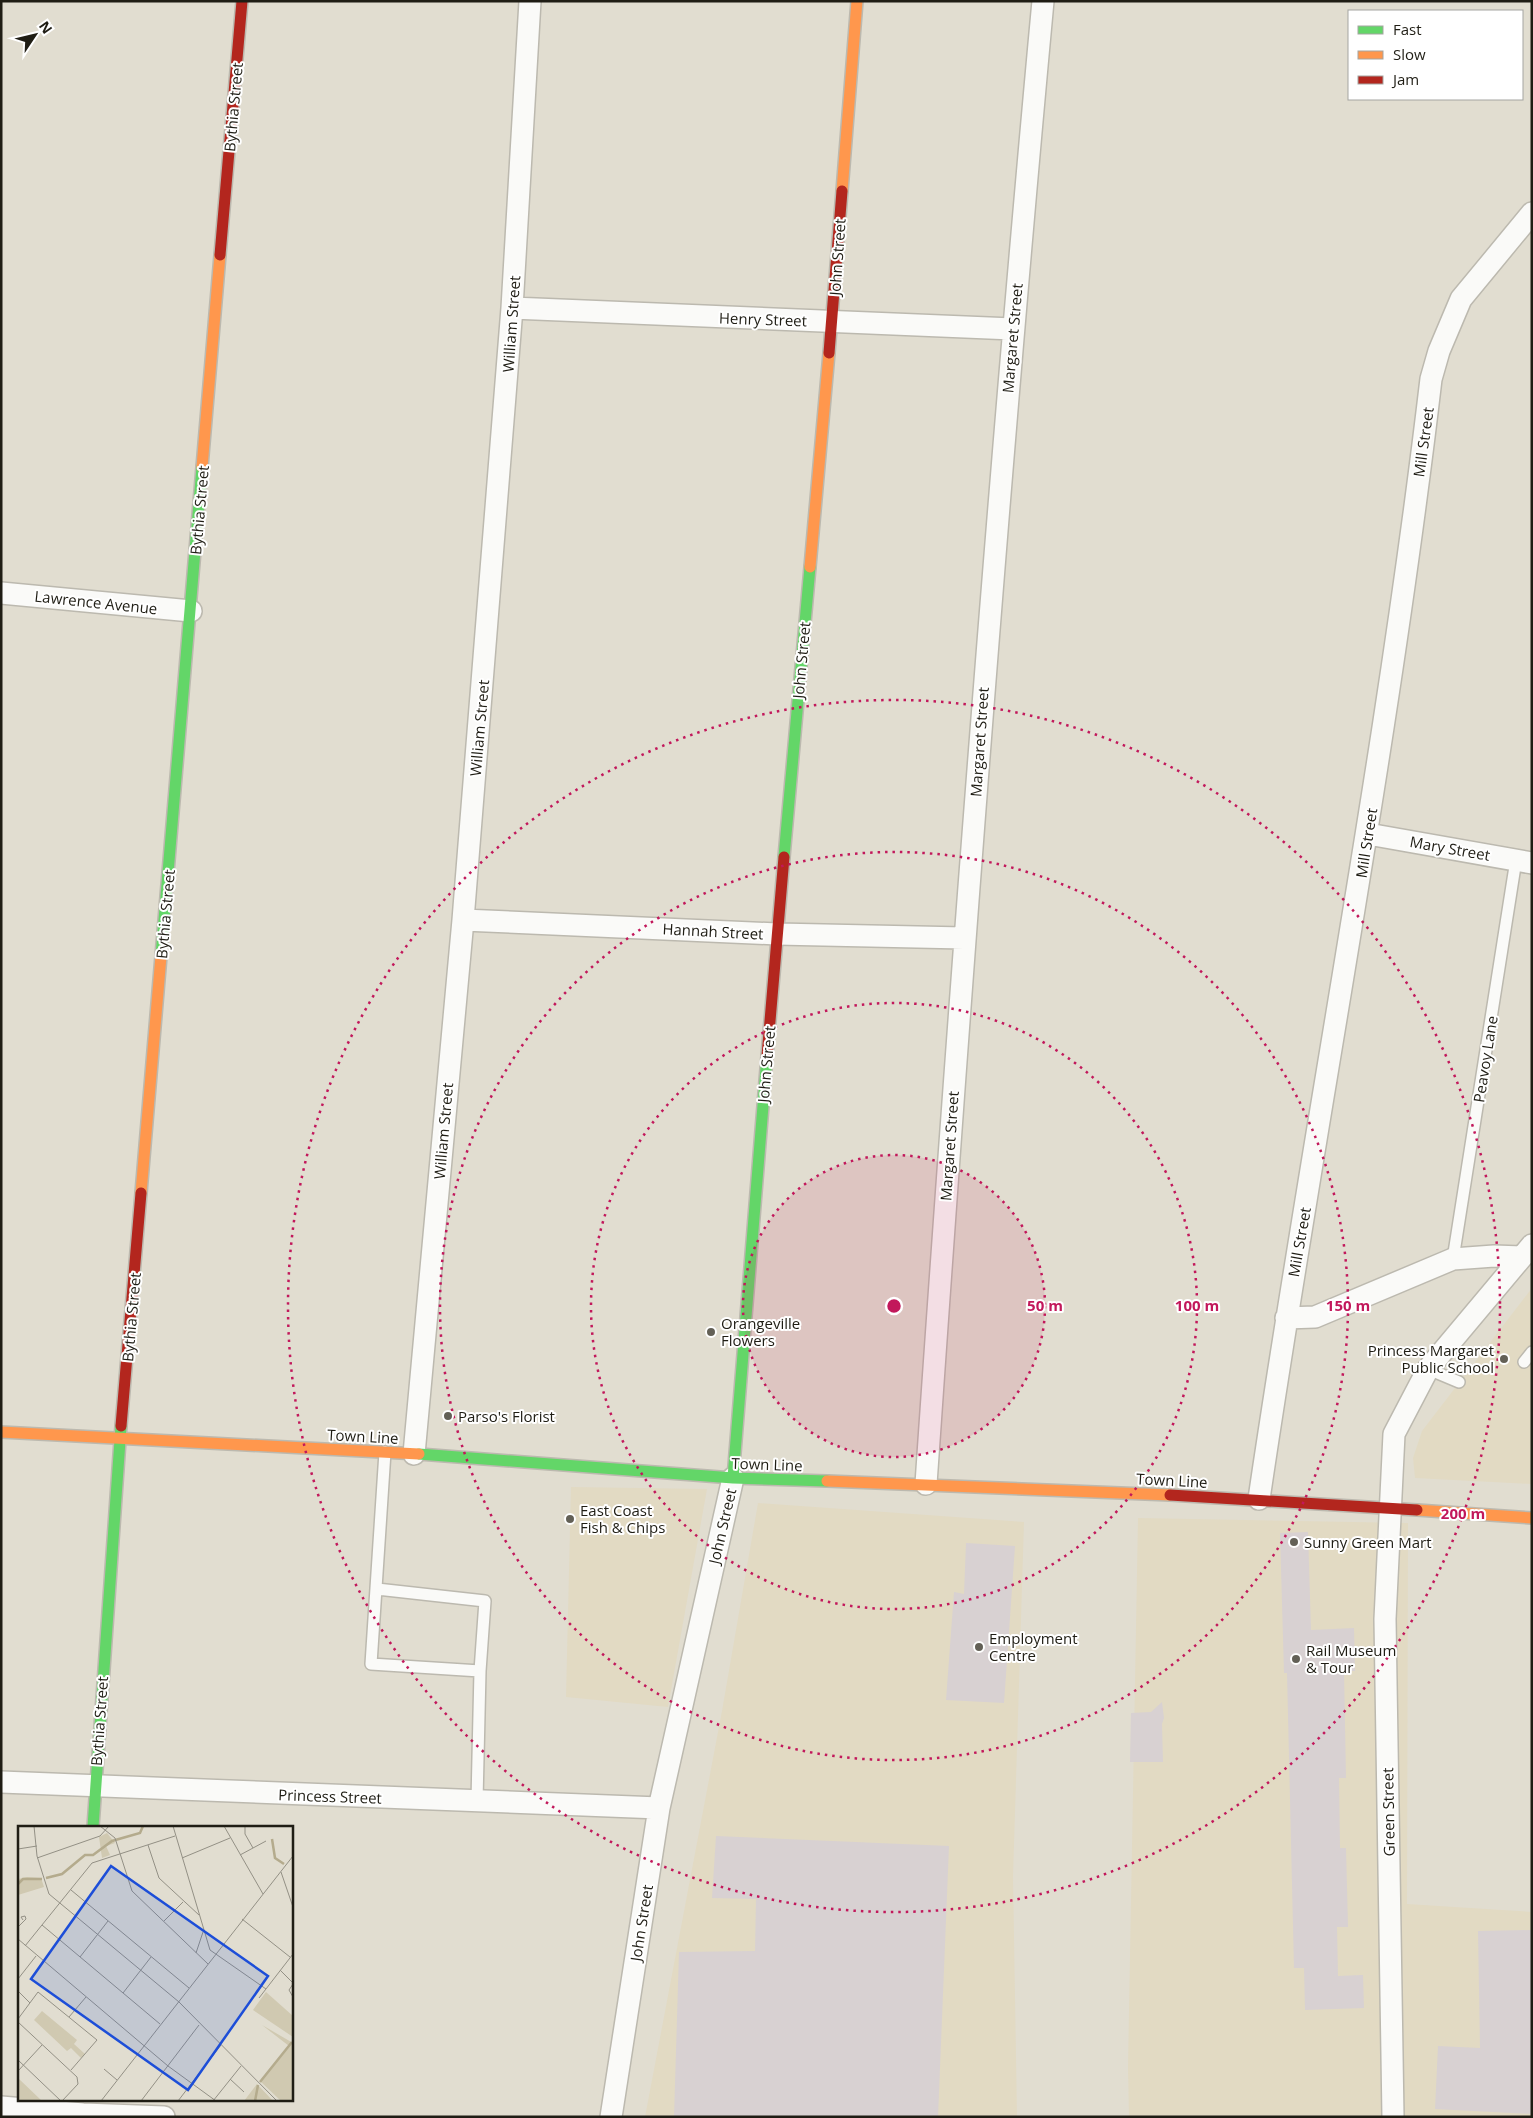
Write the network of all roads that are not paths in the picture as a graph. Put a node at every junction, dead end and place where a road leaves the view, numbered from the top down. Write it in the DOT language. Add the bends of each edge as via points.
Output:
graph roads {
  1 [pos="242,1"];
  2 [pos="530,1"];
  3 [pos="857,1"];
  4 [pos="1043,1"];
  5 [pos="1532,213"];
  6 [pos="512,308"];
  7 [pos="832,322"];
  8 [pos="1013,329"];
  9 [pos="1,593"];
  10 [pos="190,612"];
  11 [pos="1368,834"];
  12 [pos="1524,862"];
  13 [pos="463,920"];
  14 [pos="776,934"];
  15 [pos="964,938"];
  16 [pos="1528,1255"];
  17 [pos="1453,1259"];
  18 [pos="1286,1318"];
  19 [pos="1532,1352"];
  20 [pos="1524,1362"];
  21 [pos="1428,1369"];
  22 [pos="1459,1382"];
  23 [pos="1,1432"];
  24 [pos="120,1438"];
  25 [pos="385,1452"];
  26 [pos="414,1454"];
  27 [pos="733,1478"];
  28 [pos="926,1484"];
  29 [pos="1259,1500"];
  30 [pos="1390,1508"];
  31 [pos="1532,1518"];
  32 [pos="377,1589"];
  33 [pos="480,1671"];
  34 [pos="1,1782"];
  35 [pos="94,1787"];
  36 [pos="477,1801"];
  37 [pos="659,1808"];
  38 [pos="92,1826"];
  39 [pos="1,2107"];
  40 [pos="83,2110"];
  41 [pos="164,2117"];
  42 [pos="611,2117"];
  43 [pos="1393,2117"];
  1 -- 10 [label="main road, Bythia Street"];
  2 -- 6 [label="street, William Street"];
  3 -- 7 [label="main road, John Street"];
  4 -- 8 [label="street, Margaret Street"];
  5 -- 11 [label="street, Mill Street" via="1462,299 1432,378"];
  6 -- 7 [label="street, Henry Street"];
  6 -- 13 [label="street, William Street"];
  7 -- 8 [label="street, Henry Street"];
  7 -- 14 [label="main road, John Street"];
  8 -- 15 [label="street, Margaret Street"];
  9 -- 10 [label="street, Lawrence Avenue"];
  10 -- 24 [label="main road, Bythia Street"];
  11 -- 12 [label="street, Mary Street"];
  11 -- 18 [label="street, Mill Street"];
  12 -- 17 [label="lane, Peavoy Lane"];
  13 -- 14 [label="street, Hannah Street"];
  13 -- 26 [label="street, William Street"];
  14 -- 15 [label="street, Hannah Street"];
  14 -- 27 [label="main road, John Street"];
  15 -- 28 [label="street, Margaret Street"];
  16 -- 17 [label="street"];
  16 -- 21 [label="street, Green Street"];
  17 -- 18 [label="street" via="1315,1317"];
  18 -- 29 [label="street, Mill Street"];
  19 -- 20 [label="lane"];
  21 -- 22 [label="lane"];
  21 -- 30 [label="street, Green Street" via="1394,1434"];
  23 -- 24 [label="main road, Town Line"];
  24 -- 25 [label="main road, Town Line"];
  24 -- 35 [label="main road, Bythia Street"];
  25 -- 26 [label="main road, Town Line"];
  25 -- 32 [label="lane"];
  26 -- 27 [label="main road, Town Line"];
  27 -- 28 [label="main road, Town Line"];
  27 -- 37 [label="street, John Street"];
  28 -- 29 [label="main road, Town Line"];
  29 -- 30 [label="main road, Town Line"];
  30 -- 31 [label="main road, Town Line"];
  30 -- 43 [label="street, Green Street" via="1386,1619"];
  32 -- 33 [label="lane" via="485,1601"];
  32 -- 33 [label="lane" via="371,1664"];
  33 -- 36 [label="lane"];
  34 -- 35 [label="street, Princess Street"];
  35 -- 36 [label="street, Princess Street"];
  35 -- 38 [label="main road, Bythia Street"];
  36 -- 37 [label="street, Princess Street"];
  37 -- 42 [label="street, John Street"];
  39 -- 40 [label="street"];
  40 -- 41 [label="street"];
}
